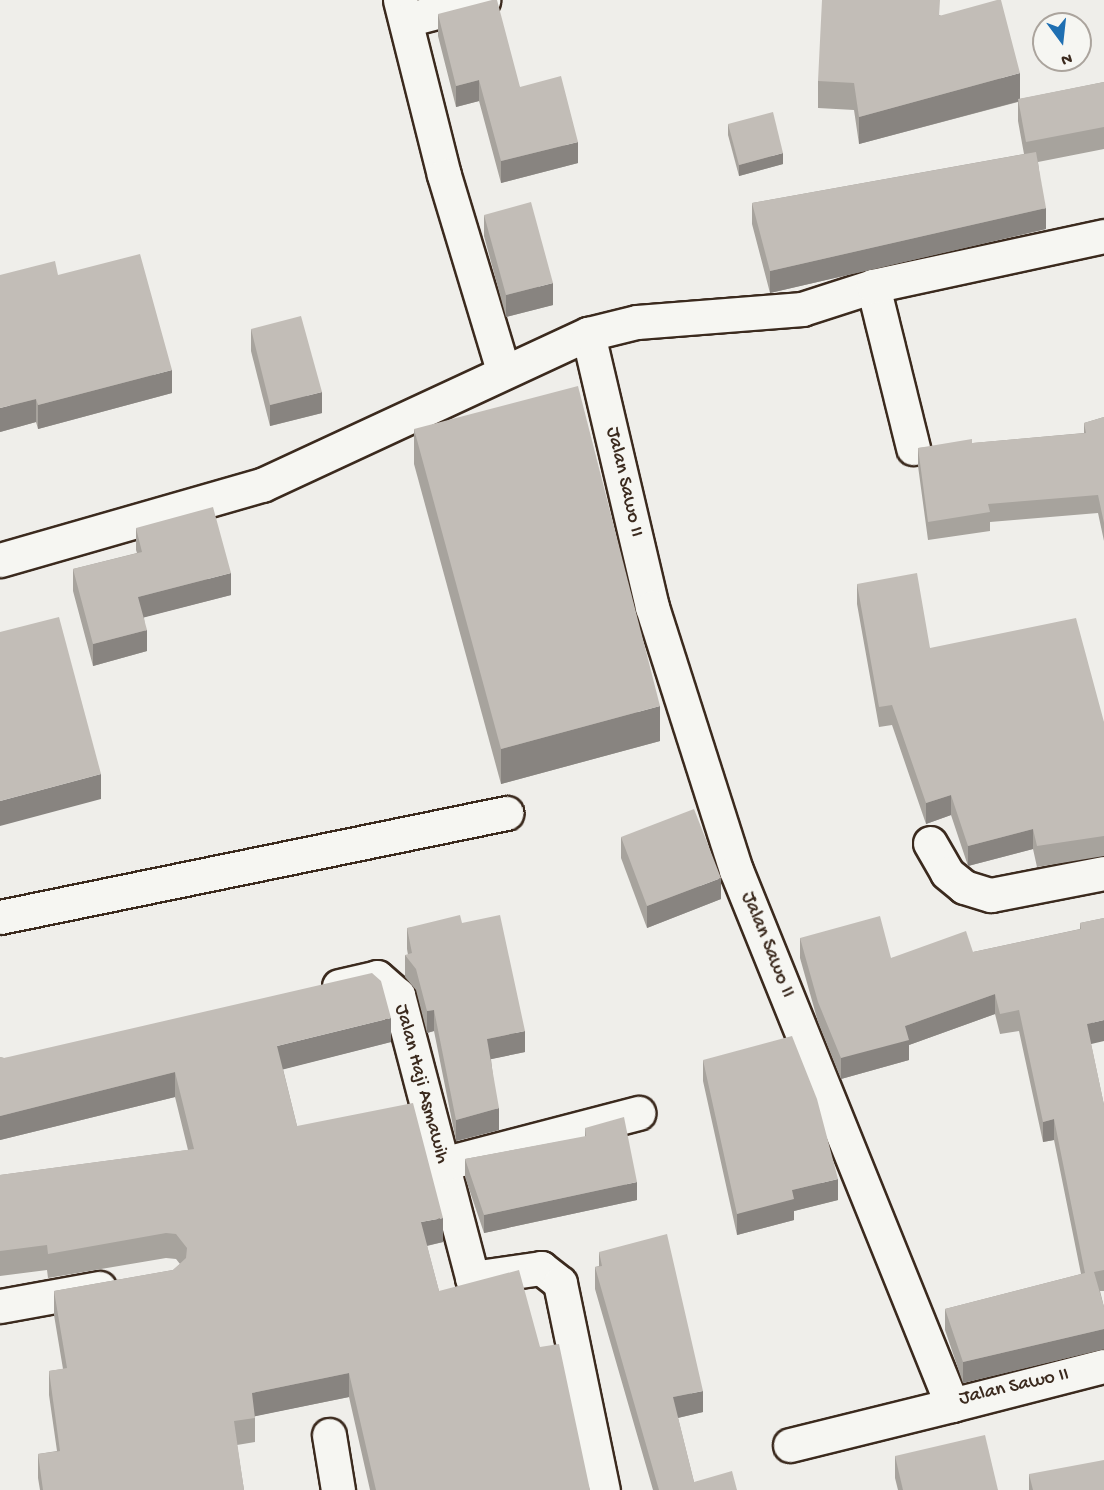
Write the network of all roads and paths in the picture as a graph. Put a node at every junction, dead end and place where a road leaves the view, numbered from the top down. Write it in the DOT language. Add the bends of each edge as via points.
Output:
graph roads {
  1 [pos="483,0"];
  2 [pos="403,10"];
  3 [pos="1104,236"];
  4 [pos="873,286"];
  5 [pos="588,334"];
  6 [pos="503,370"];
  7 [pos="913,448"];
  8 [pos="0,560"];
  9 [pos="506,813"];
  10 [pos="930,843"];
  11 [pos="1104,873"];
  12 [pos="0,917"];
  13 [pos="308,993"];
  14 [pos="638,1113"];
  15 [pos="442,1164"];
  16 [pos="135,1282"];
  17 [pos="0,1306"];
  18 [pos="1097,1367"];
  19 [pos="952,1405"];
  20 [pos="329,1435"];
  21 [pos="790,1445"];
  22 [pos="338,1490"];
  23 [pos="603,1490"];
  1 -- 2 [label="street"];
  2 -- 6 [label="street" via="444,175"];
  3 -- 4 [label="street"];
  4 -- 5 [label="street" via="802,309 637,322"];
  4 -- 7 [label="street"];
  5 -- 6 [label="street"];
  5 -- 19 [label="street, Jalan Sawo II" via="652,607 736,870"];
  6 -- 8 [label="street" via="346,449 262,484"];
  9 -- 12 [label="street"];
  10 -- 11 [label="street" via="947,873 963,887 991,894"];
  13 -- 15 [label="street, Jalan Haji Asmawih" via="377,977 398,994"];
  14 -- 15 [label="street"];
  15 -- 23 [label="street, Jalan Haji Asmawih" via="472,1278 541,1268 560,1283"];
  16 -- 17 [label="street"];
  18 -- 19 [label="street, Jalan Sawo II"];
  19 -- 21 [label="street"];
  20 -- 22 [label="street"];
}
